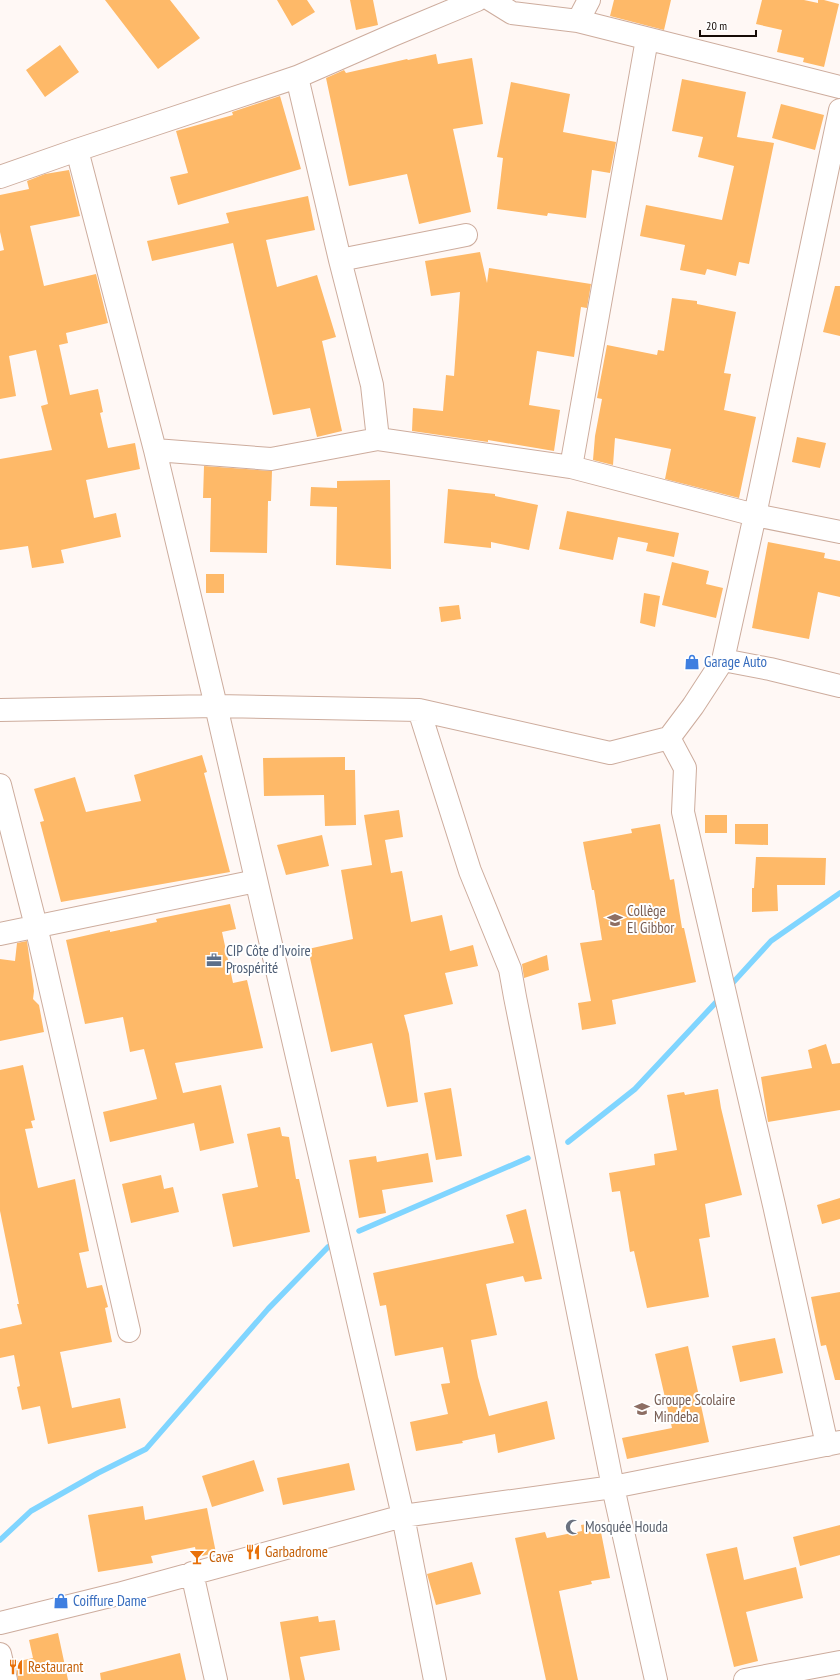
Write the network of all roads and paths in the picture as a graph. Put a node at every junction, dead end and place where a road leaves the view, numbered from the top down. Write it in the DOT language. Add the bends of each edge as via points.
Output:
graph roads {
  1 [pos="478,0"];
  2 [pos="491,0"];
  3 [pos="589,0"];
  4 [pos="578,21"];
  5 [pos="647,39"];
  6 [pos="297,77"];
  7 [pos="840,87"];
  8 [pos="840,110"];
  9 [pos="77,150"];
  10 [pos="0,177"];
  11 [pos="466,235"];
  12 [pos="340,260"];
  13 [pos="378,439"];
  14 [pos="155,450"];
  15 [pos="572,467"];
  16 [pos="756,515"];
  17 [pos="840,532"];
  18 [pos="723,660"];
  19 [pos="840,686"];
  20 [pos="216,706"];
  21 [pos="0,710"];
  22 [pos="419,710"];
  23 [pos="669,738"];
  24 [pos="0,785"];
  25 [pos="256,881"];
  26 [pos="36,926"];
  27 [pos="0,934"];
  28 [pos="129,1332"];
  29 [pos="834,1444"];
  30 [pos="613,1487"];
  31 [pos="403,1516"];
  32 [pos="192,1573"];
  33 [pos="0,1623"];
  34 [pos="0,1654"];
  35 [pos="840,1662"];
  36 [pos="6,1680"];
  37 [pos="216,1680"];
  38 [pos="435,1680"];
  39 [pos="656,1680"];
  40 [pos="745,1680"];
  1 -- 6 [label="street"];
  2 -- 4 [label="street" via="512,13"];
  3 -- 4 [label="street"];
  4 -- 5 [label="street"];
  5 -- 7 [label="street"];
  5 -- 15 [label="street"];
  6 -- 9 [label="street"];
  6 -- 12 [label="street"];
  8 -- 16 [label="street"];
  9 -- 10 [label="street"];
  9 -- 14 [label="street"];
  11 -- 12 [label="street"];
  12 -- 13 [label="street" via="372,385"];
  13 -- 14 [label="street" via="271,459"];
  13 -- 15 [label="street"];
  14 -- 20 [label="street"];
  15 -- 16 [label="street"];
  16 -- 17 [label="street"];
  16 -- 18 [label="street"];
  18 -- 19 [label="street"];
  18 -- 23 [label="street" via="694,706"];
  20 -- 21 [label="street"];
  20 -- 22 [label="street"];
  20 -- 25 [label="street"];
  22 -- 23 [label="street" via="610,753"];
  22 -- 30 [label="street" via="470,871 513,981"];
  23 -- 29 [label="street" via="685,768 683,812 774,1205"];
  24 -- 26 [label="street"];
  25 -- 26 [label="street"];
  25 -- 31 [label="street"];
  26 -- 27 [label="street"];
  26 -- 28 [label="street"];
  29 -- 30 [label="street"];
  30 -- 31 [label="street"];
  30 -- 39 [label="street"];
  31 -- 32 [label="street"];
  31 -- 38 [label="street"];
  32 -- 33 [label="street"];
  32 -- 37 [label="street"];
  34 -- 36 [label="street"];
  35 -- 40 [label="street"];
}
